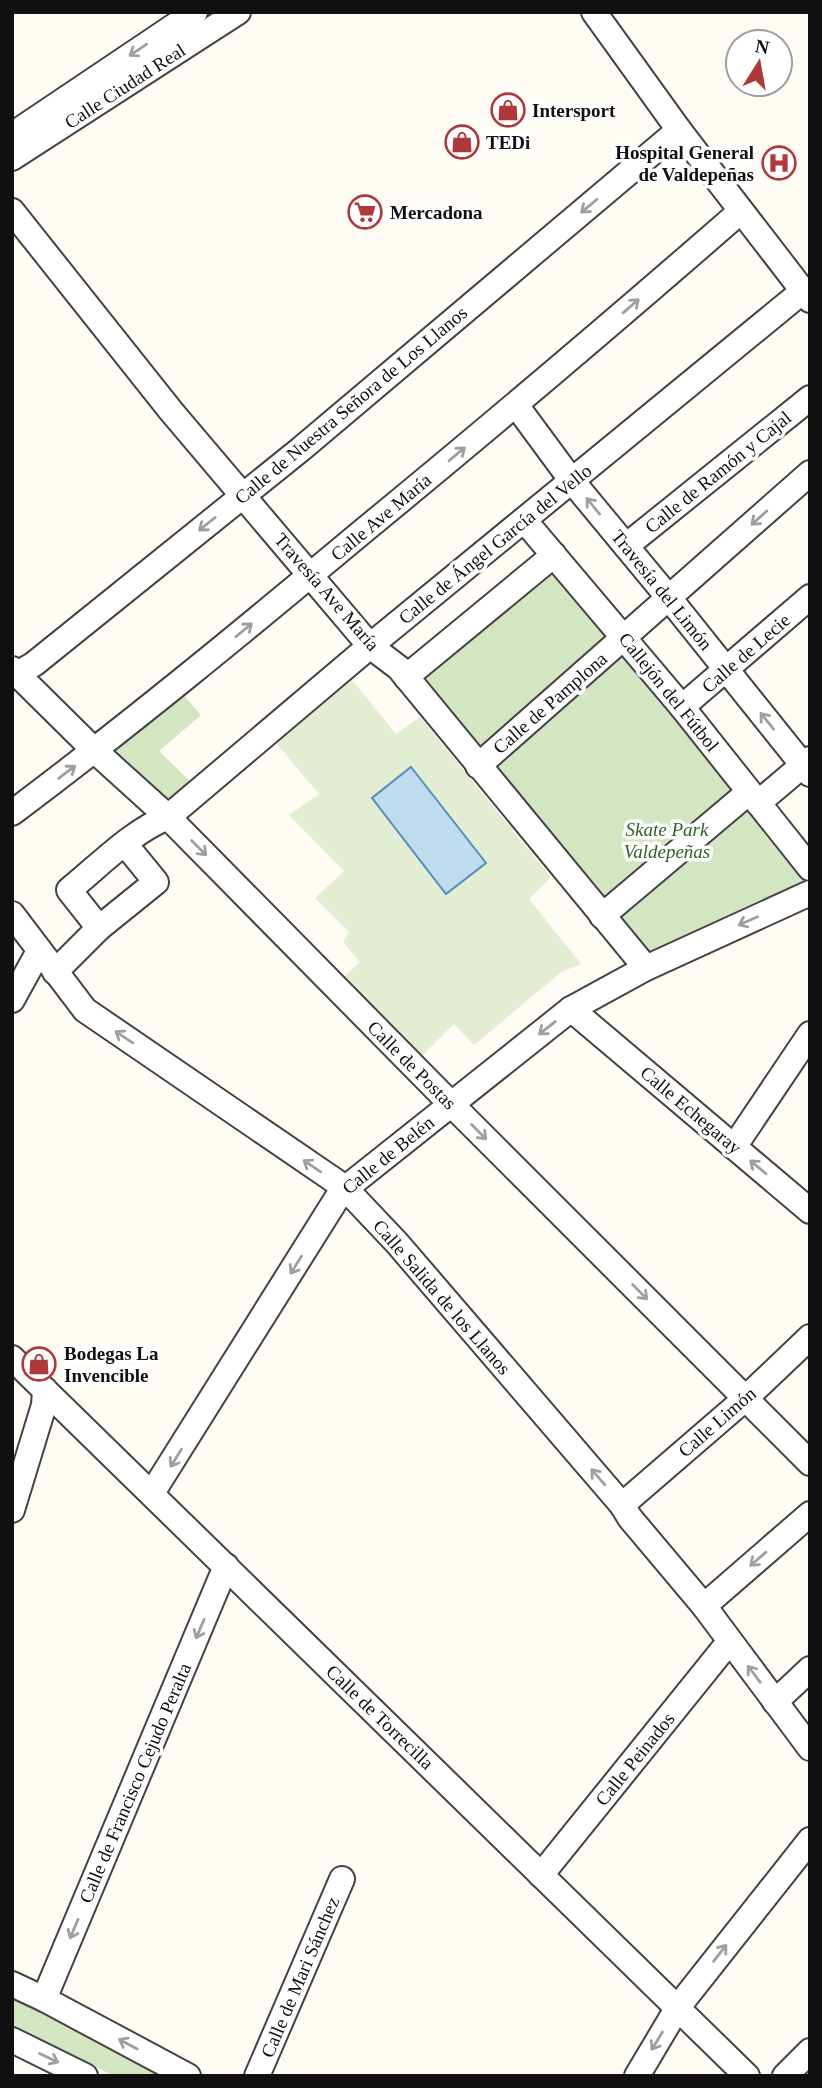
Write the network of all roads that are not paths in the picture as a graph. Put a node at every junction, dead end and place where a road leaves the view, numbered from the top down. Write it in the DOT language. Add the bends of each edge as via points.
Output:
graph roads {
  1 [pos="195,12"];
  2 [pos="238,12"];
  3 [pos="594,12"];
  4 [pos="679,130"];
  5 [pos="12,135"];
  6 [pos="12,158"];
  7 [pos="12,211"];
  8 [pos="741,211"];
  9 [pos="804,284"];
  10 [pos="810,398"];
  11 [pos="516,405"];
  12 [pos="810,473"];
  13 [pos="572,481"];
  14 [pos="243,496"];
  15 [pos="524,520"];
  16 [pos="626,546"];
  17 [pos="550,550"];
  18 [pos="311,575"];
  19 [pos="810,597"];
  20 [pos="669,598"];
  21 [pos="624,638"];
  22 [pos="370,646"];
  23 [pos="726,670"];
  24 [pos="15,671"];
  25 [pos="402,673"];
  26 [pos="682,707"];
  27 [pos="95,751"];
  28 [pos="478,766"];
  29 [pos="808,766"];
  30 [pos="754,797"];
  31 [pos="12,813"];
  32 [pos="161,820"];
  33 [pos="125,844"];
  34 [pos="810,868"];
  35 [pos="810,893"];
  36 [pos="12,914"];
  37 [pos="602,916"];
  38 [pos="99,928"];
  39 [pos="39,951"];
  40 [pos="646,968"];
  41 [pos="55,972"];
  42 [pos="12,1000"];
  43 [pos="571,1009"];
  44 [pos="810,1034"];
  45 [pos="451,1104"];
  46 [pos="734,1147"];
  47 [pos="344,1187"];
  48 [pos="810,1211"];
  49 [pos="810,1337"];
  50 [pos="12,1358"];
  51 [pos="45,1390"];
  52 [pos="746,1398"];
  53 [pos="810,1463"];
  54 [pos="152,1493"];
  55 [pos="622,1505"];
  56 [pos="12,1510"];
  57 [pos="810,1514"];
  58 [pos="226,1566"];
  59 [pos="704,1606"];
  60 [pos="729,1642"];
  61 [pos="810,1669"];
  62 [pos="775,1702"];
  63 [pos="810,1748"];
  64 [pos="810,1840"];
  65 [pos="541,1875"];
  66 [pos="342,1879"];
  67 [pos="12,1984"];
  68 [pos="44,1999"];
  69 [pos="678,2007"];
  70 [pos="12,2040"];
  71 [pos="810,2051"];
  72 [pos="85,2076"];
  73 [pos="188,2076"];
  74 [pos="257,2076"];
  75 [pos="637,2076"];
  76 [pos="747,2076"];
  77 [pos="785,2076"];
  1 -- 5 [label="street, Calle Ciudad Real, one-way"];
  2 -- 6 [label="street, Calle Ciudad Real"];
  3 -- 4 [label="street"];
  4 -- 8 [label="street"];
  4 -- 14 [label="street, Calle de Nuestra Señora de Los Llanos, one-way"];
  7 -- 14 [label="street, Travesía Ave María"];
  8 -- 9 [label="street"];
  11 -- 8 [label="street, Calle Ave María, one-way"];
  9 -- 13 [label="street, Calle de Ángel García del Vello"];
  10 -- 16 [label="street, Calle de Ramón y Cajal"];
  11 -- 13 [label="street, Travesía del Limón"];
  18 -- 11 [label="street, Calle Ave María, one-way"];
  12 -- 20 [label="street, Calle de Pamplona, one-way"];
  13 -- 15 [label="street, Calle de Ángel García del Vello"];
  16 -- 13 [label="street, Travesía del Limón, one-way"];
  14 -- 18 [label="street, Travesía Ave María"];
  14 -- 24 [label="street, Calle de Nuestra Señora de Los Llanos, one-way" via="34,664"];
  15 -- 17 [label="street, Callejón del Fútbol"];
  15 -- 22 [label="street, Calle de Ángel García del Vello"];
  16 -- 20 [label="street, Travesía del Limón"];
  17 -- 21 [label="street, Callejón del Fútbol"];
  17 -- 25 [label="street"];
  18 -- 22 [label="street, Travesía Ave María"];
  27 -- 18 [label="street, Calle Ave María, one-way"];
  19 -- 23 [label="street, Calle de Lecie"];
  20 -- 21 [label="street, Calle de Pamplona"];
  20 -- 23 [label="street, Travesía del Limón"];
  21 -- 26 [label="street, Callejón del Fútbol"];
  21 -- 28 [label="street, Calle de Pamplona"];
  22 -- 25 [label="street, Travesía Ave María"];
  22 -- 32 [label="street, Calle de Ángel García del Vello"];
  23 -- 26 [label="street, Calle de Lecie"];
  29 -- 23 [label="street, Travesía del Limón, one-way"];
  24 -- 27 [label="street, Calle de Postas"];
  25 -- 28 [label="street, Travesía Ave María"];
  26 -- 30 [label="street, Callejón del Fútbol"];
  31 -- 27 [label="street, Calle Ave María, one-way"];
  27 -- 32 [label="street, Calle de Postas"];
  28 -- 37 [label="street, Travesía Ave María"];
  29 -- 30 [label="street"];
  30 -- 34 [label="street, Callejón del Fútbol"];
  30 -- 37 [label="street"];
  32 -- 33 [label="street, Calle de Ángel García del Vello"];
  32 -- 45 [label="street, Calle de Postas, one-way"];
  33 -- 38 [label="street, Calle de Ángel García del Vello" via="69,890"];
  33 -- 38 [label="street" via="156,882"];
  35 -- 40 [label="street, Calle de Belén, one-way"];
  36 -- 39 [label="street, Calle Salida de los Llanos"];
  37 -- 40 [label="street, Travesía Ave María"];
  38 -- 41 [label="street"];
  39 -- 41 [label="street, Calle Salida de los Llanos"];
  39 -- 42 [label="street"];
  40 -- 43 [label="street, Calle de Belén"];
  47 -- 41 [label="street, Calle Salida de los Llanos, one-way" via="85,1010"];
  43 -- 45 [label="street, Calle de Belén, one-way"];
  43 -- 46 [label="street, Calle Echegaray"];
  44 -- 46 [label="street"];
  45 -- 47 [label="street, Calle de Belén"];
  45 -- 52 [label="street, Calle de Postas, one-way"];
  48 -- 46 [label="street, Calle Echegaray, one-way"];
  47 -- 54 [label="street, Calle de Belén, one-way"];
  55 -- 47 [label="street, Calle Salida de los Llanos, one-way"];
  49 -- 52 [label="street, Calle Limón"];
  50 -- 51 [label="street, Calle de Torrecilla"];
  51 -- 54 [label="street, Calle de Torrecilla"];
  51 -- 56 [label="street"];
  52 -- 53 [label="street, Calle de Postas"];
  52 -- 55 [label="street, Calle Limón"];
  54 -- 58 [label="street, Calle de Torrecilla"];
  55 -- 59 [label="street, Calle Salida de los Llanos"];
  57 -- 59 [label="street, one-way"];
  58 -- 65 [label="street, Calle de Torrecilla"];
  58 -- 68 [label="street, Calle de Francisco Cejudo Peralta, one-way"];
  59 -- 60 [label="street, Calle Salida de los Llanos"];
  62 -- 60 [label="street, Calle Salida de los Llanos, one-way"];
  60 -- 65 [label="street, Calle Peinados"];
  61 -- 62 [label="street"];
  62 -- 63 [label="street, Calle Salida de los Llanos"];
  69 -- 64 [label="street, one-way"];
  65 -- 69 [label="street, Calle de Torrecilla"];
  66 -- 74 [label="street, Calle de Mari Sánchez"];
  67 -- 68 [label="street"];
  73 -- 68 [label="street, one-way"];
  69 -- 75 [label="street, one-way"];
  69 -- 76 [label="street, Calle de Torrecilla"];
  70 -- 72 [label="street, one-way"];
  71 -- 77 [label="street"];
}
